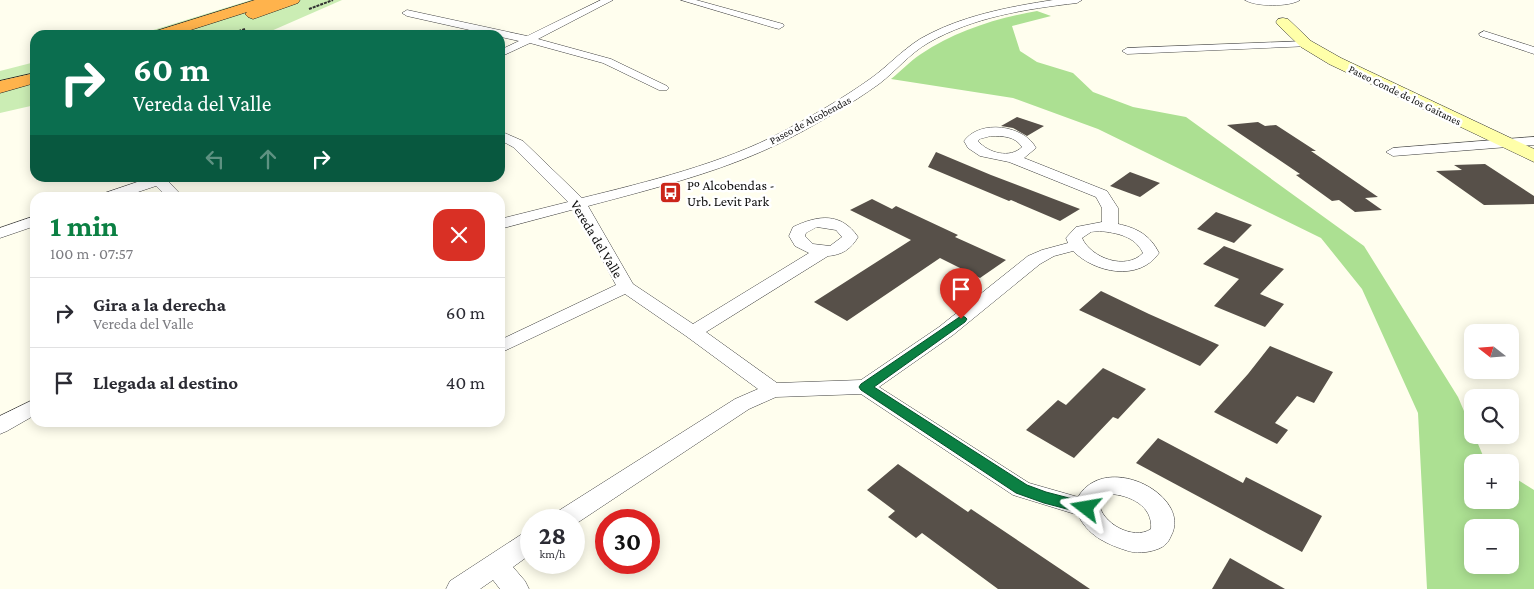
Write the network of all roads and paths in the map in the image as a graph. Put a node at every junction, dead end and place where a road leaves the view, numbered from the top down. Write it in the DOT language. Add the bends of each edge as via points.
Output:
graph roads {
  1 [pos="270,0"];
  2 [pos="293,0"];
  3 [pos="608,0"];
  4 [pos="686,0"];
  5 [pos="1002,0"];
  6 [pos="1077,0"];
  7 [pos="1238,0"];
  8 [pos="1253,1"];
  9 [pos="1290,1"];
  10 [pos="1022,8"];
  11 [pos="407,13"];
  12 [pos="1275,17"];
  13 [pos="779,26"];
  14 [pos="175,30"];
  15 [pos="202,30"];
  16 [pos="484,30"];
  17 [pos="1484,34"];
  18 [pos="505,35"];
  19 [pos="530,40"];
  20 [pos="1306,44"];
  21 [pos="1127,51"];
  22 [pos="1534,51"];
  23 [pos="505,52"];
  24 [pos="30,70"];
  25 [pos="0,78"];
  26 [pos="30,79"];
  27 [pos="0,87"];
  28 [pos="663,88"];
  29 [pos="505,138"];
  30 [pos="1534,141"];
  31 [pos="1507,143"];
  32 [pos="1393,152"];
  33 [pos="1534,156"];
  34 [pos="1009,157"];
  35 [pos="148,182"];
  36 [pos="163,182"];
  37 [pos="120,192"];
  38 [pos="172,192"];
  39 [pos="579,204"];
  40 [pos="30,223"];
  41 [pos="505,223"];
  42 [pos="1110,227"];
  43 [pos="0,233"];
  44 [pos="1075,246"];
  45 [pos="824,251"];
  46 [pos="626,286"];
  47 [pos="693,332"];
  48 [pos="505,346"];
  49 [pos="865,387"];
  50 [pos="773,390"];
  51 [pos="30,409"];
  52 [pos="0,426"];
  53 [pos="1086,508"];
  54 [pos="580,509"];
  55 [pos="520,548"];
  56 [pos="495,564"];
  57 [pos="459,589"];
  58 [pos="516,589"];
  1 -- 14 [label="highway"];
  2 -- 15 [label="highway"];
  3 -- 19 [label="street"];
  4 -- 13 [label="street"];
  5 -- 10 [label="street"];
  6 -- 10 [label="street, Paseo de Alcobendas"];
  7 -- 8 [label="street"];
  8 -- 9 [label="street"];
  8 -- 12 [label="street, Paseo Conde de los Gaitanes"];
  9 -- 12 [label="street"];
  10 -- 39 [label="street, Paseo de Alcobendas" via="943,32 906,54 852,98 776,140 684,174"];
  11 -- 16 [label="street"];
  12 -- 20 [label="street, Paseo Conde de los Gaitanes"];
  17 -- 22 [label="street"];
  18 -- 19 [label="street"];
  19 -- 23 [label="street"];
  19 -- 28 [label="street" via="607,61"];
  20 -- 21 [label="street"];
  20 -- 31 [label="street, Paseo Conde de los Gaitanes"];
  24 -- 25 [label="highway"];
  26 -- 27 [label="highway"];
  29 -- 39 [label="street, Vereda del Valle" via="518,144"];
  30 -- 31 [label="street"];
  31 -- 32 [label="street"];
  31 -- 33 [label="street, Paseo Conde de los Gaitanes"];
  34 -- 42 [label="street" via="1102,194 1110,208"];
  35 -- 37 [label="street"];
  36 -- 38 [label="street"];
  39 -- 41 [label="street, Paseo de Alcobendas"];
  39 -- 46 [label="street, Vereda del Valle"];
  40 -- 43 [label="street"];
  42 -- 44 [label="street" via="1087,227 1074,238"];
  42 -- 44 [label="street" via="1141,237 1152,253 1148,260 1125,266 1109,265 1094,260"];
  44 -- 49 [label="street" via="1034,260 946,331"];
  45 -- 47 [label="street"];
  46 -- 47 [label="street, Vereda del Valle"];
  46 -- 48 [label="street"];
  47 -- 50 [label="street, Vereda del Valle"];
  49 -- 50 [label="street"];
  49 -- 53 [label="street" via="1021,489"];
  50 -- 54 [label="street" via="742,404"];
  51 -- 52 [label="street"];
  55 -- 56 [label="street"];
  56 -- 57 [label="street"];
  56 -- 58 [label="street"];
}
